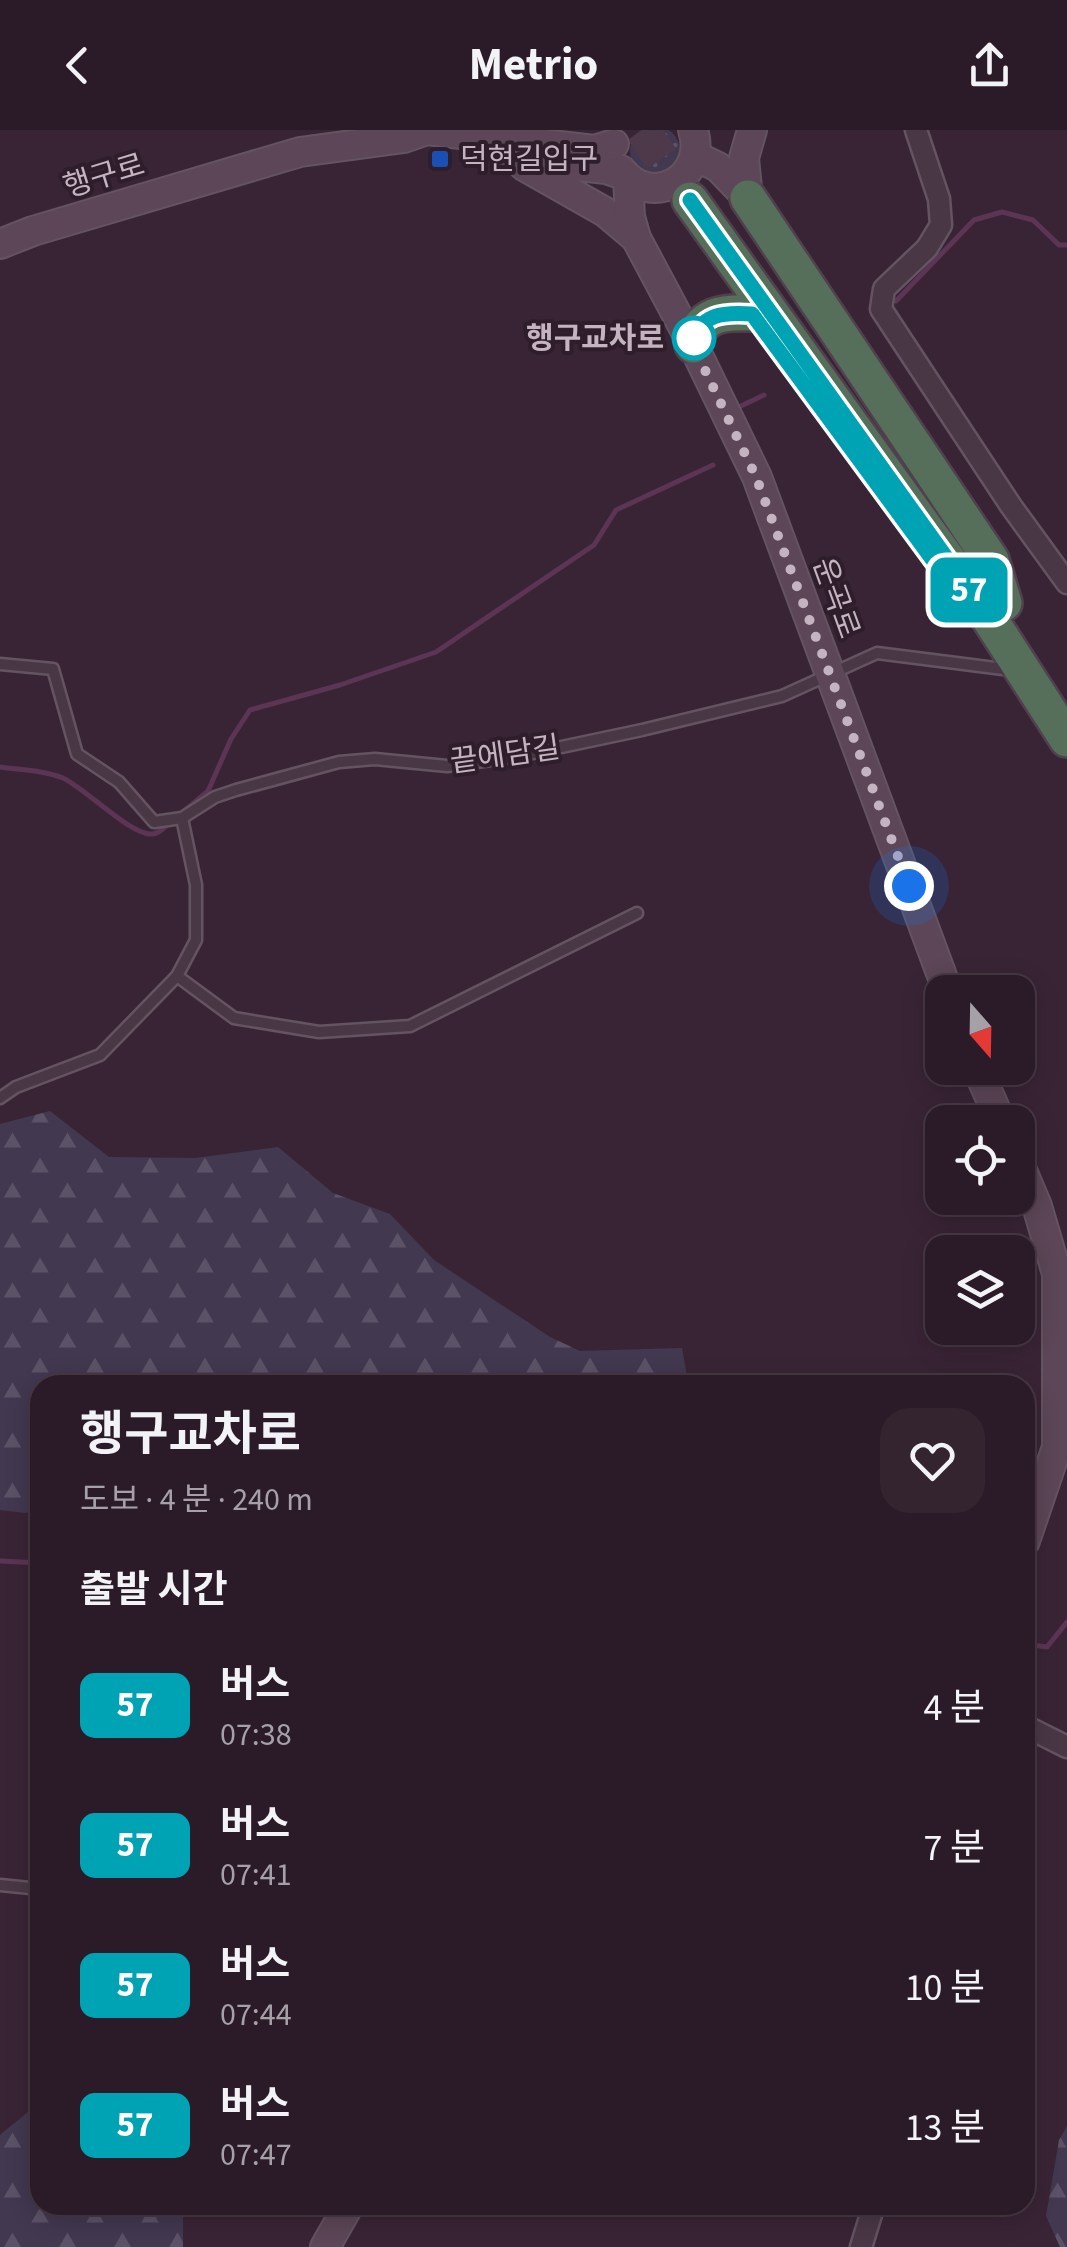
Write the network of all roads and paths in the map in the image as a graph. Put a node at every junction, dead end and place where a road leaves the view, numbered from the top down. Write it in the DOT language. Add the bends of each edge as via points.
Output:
graph roads {
  1 [pos="752,130"];
  2 [pos="916,130"];
  3 [pos="402,134"];
  4 [pos="576,137"];
  5 [pos="616,137"];
  6 [pos="512,159"];
  7 [pos="675,168"];
  8 [pos="748,198"];
  9 [pos="636,238"];
  10 [pos="0,244"];
  11 [pos="752,314"];
  12 [pos="693,345"];
  13 [pos="1067,584"];
  14 [pos="994,606"];
  15 [pos="0,664"];
  16 [pos="1011,670"];
  17 [pos="829,674"];
  18 [pos="1067,696"];
  19 [pos="1067,740"];
  20 [pos="180,819"];
  21 [pos="637,913"];
  22 [pos="942,975"];
  23 [pos="177,976"];
  24 [pos="0,1098"];
  25 [pos="1035,1201"];
  26 [pos="1035,1512"];
  27 [pos="1035,1731"];
  28 [pos="1067,1747"];
  29 [pos="0,1885"];
  30 [pos="30,1887"];
  31 [pos="343,2215"];
  32 [pos="871,2215"];
  33 [pos="325,2247"];
  34 [pos="860,2247"];
  1 -- 8 [label="street" via="744,158"];
  2 -- 13 [label="street" via="941,225 927,248 884,288 881,309"];
  3 -- 4 [label="street, 행구로"];
  3 -- 6 [label="street" via="430,149"];
  3 -- 10 [label="street, 행구로" via="300,152"];
  4 -- 5 [label="street, 행구로" via="594,150"];
  5 -- 7 [label="street" via="614,154"];
  6 -- 7 [label="street"];
  6 -- 9 [label="street" via="605,212"];
  7 -- 8 [label="street" via="718,167"];
  7 -- 9 [label="street" via="642,196"];
  7 -- 11 [label="highway"];
  7 -- 14 [label="highway"];
  8 -- 14 [label="highway" via="991,560"];
  9 -- 12 [label="street, 운곡로"];
  11 -- 12 [label="highway" via="729,312 702,322"];
  11 -- 14 [label="highway" via="952,586"];
  12 -- 17 [label="street, 운곡로" via="756,477"];
  14 -- 18 [label="highway"];
  14 -- 19 [label="highway"];
  15 -- 20 [label="lane, 끝에담길" via="54,669 77,754 119,782 154,822"];
  16 -- 17 [label="lane, 끝에담길" via="877,653"];
  17 -- 20 [label="lane, 끝에담길" via="782,696 514,757 447,766 375,759 300,770 214,798"];
  17 -- 22 [label="street, 운곡로"];
  20 -- 23 [label="lane" via="196,885 196,940"];
  21 -- 23 [label="lane" via="410,1026 319,1032 234,1018"];
  23 -- 24 [label="lane" via="100,1055"];
  25 -- 26 [label="street" via="1057,1274 1057,1448"];
  27 -- 28 [label="street"];
  29 -- 30 [label="lane"];
  31 -- 33 [label="street"];
  32 -- 34 [label="street"];
}
